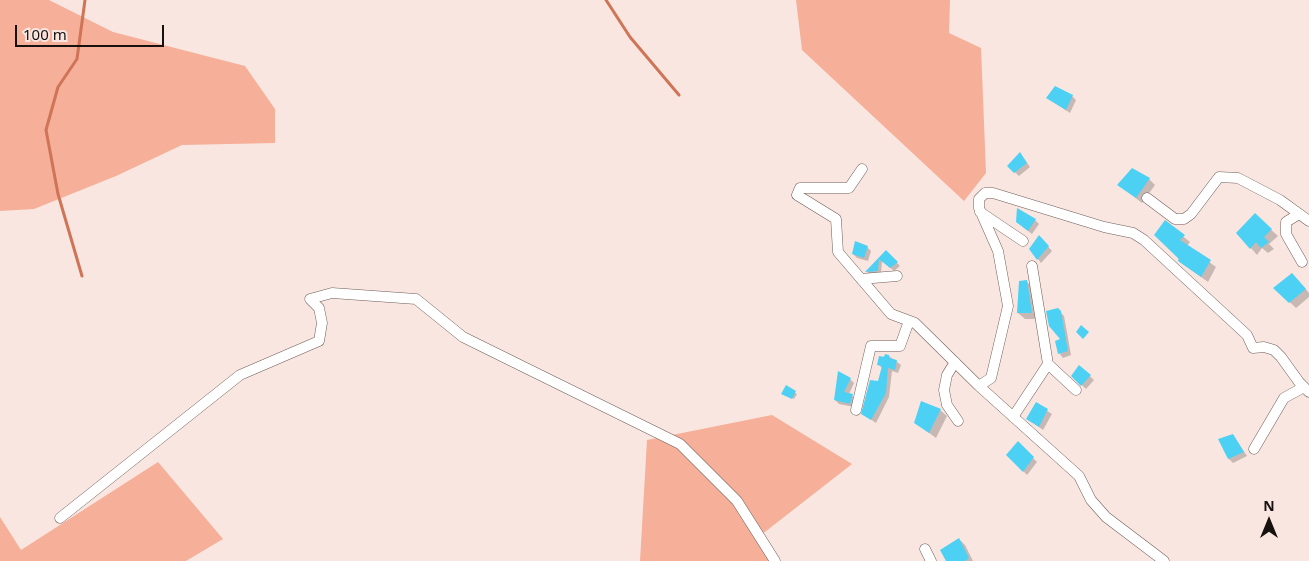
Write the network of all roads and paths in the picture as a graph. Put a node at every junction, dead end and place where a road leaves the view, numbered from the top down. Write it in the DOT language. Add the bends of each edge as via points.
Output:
graph roads {
  1 [pos="862,169"];
  2 [pos="1147,198"];
  3 [pos="980,212"];
  4 [pos="1299,214"];
  5 [pos="1309,221"];
  6 [pos="1023,241"];
  7 [pos="1302,262"];
  8 [pos="1032,266"];
  9 [pos="897,276"];
  10 [pos="861,278"];
  11 [pos="909,321"];
  12 [pos="955,362"];
  13 [pos="1048,364"];
  14 [pos="979,386"];
  15 [pos="1306,389"];
  16 [pos="1076,390"];
  17 [pos="856,410"];
  18 [pos="1012,417"];
  19 [pos="958,421"];
  20 [pos="1254,449"];
  21 [pos="60,518"];
  22 [pos="926,549"];
  23 [pos="775,561"];
  24 [pos="931,561"];
  25 [pos="1164,561"];
  1 -- 10 [label="street" via="849,188 800,188 798,195 836,219 838,252"];
  2 -- 4 [label="street" via="1175,218 1184,219 1219,177 1238,178"];
  3 -- 6 [label="street"];
  3 -- 14 [label="street" via="998,251 1008,306 991,378"];
  3 -- 15 [label="street" via="979,199 985,193 993,193 1133,233 1247,335 1253,348 1274,350"];
  4 -- 5 [label="street"];
  4 -- 7 [label="street" via="1286,222 1286,234"];
  8 -- 13 [label="street"];
  9 -- 10 [label="street"];
  10 -- 11 [label="street" via="891,314"];
  11 -- 12 [label="street" via="916,323"];
  11 -- 17 [label="street" via="900,346 871,346"];
  12 -- 14 [label="street"];
  12 -- 19 [label="street" via="947,375 944,390 947,405"];
  13 -- 16 [label="street"];
  13 -- 18 [label="street"];
  14 -- 18 [label="street"];
  15 -- 20 [label="street" via="1284,398"];
  18 -- 25 [label="street" via="1079,476 1091,500 1106,516"];
  21 -- 23 [label="street" via="240,375 319,341 321,315 310,298 332,293 416,298 463,336 680,444 738,500"];
  22 -- 24 [label="street"];
}
